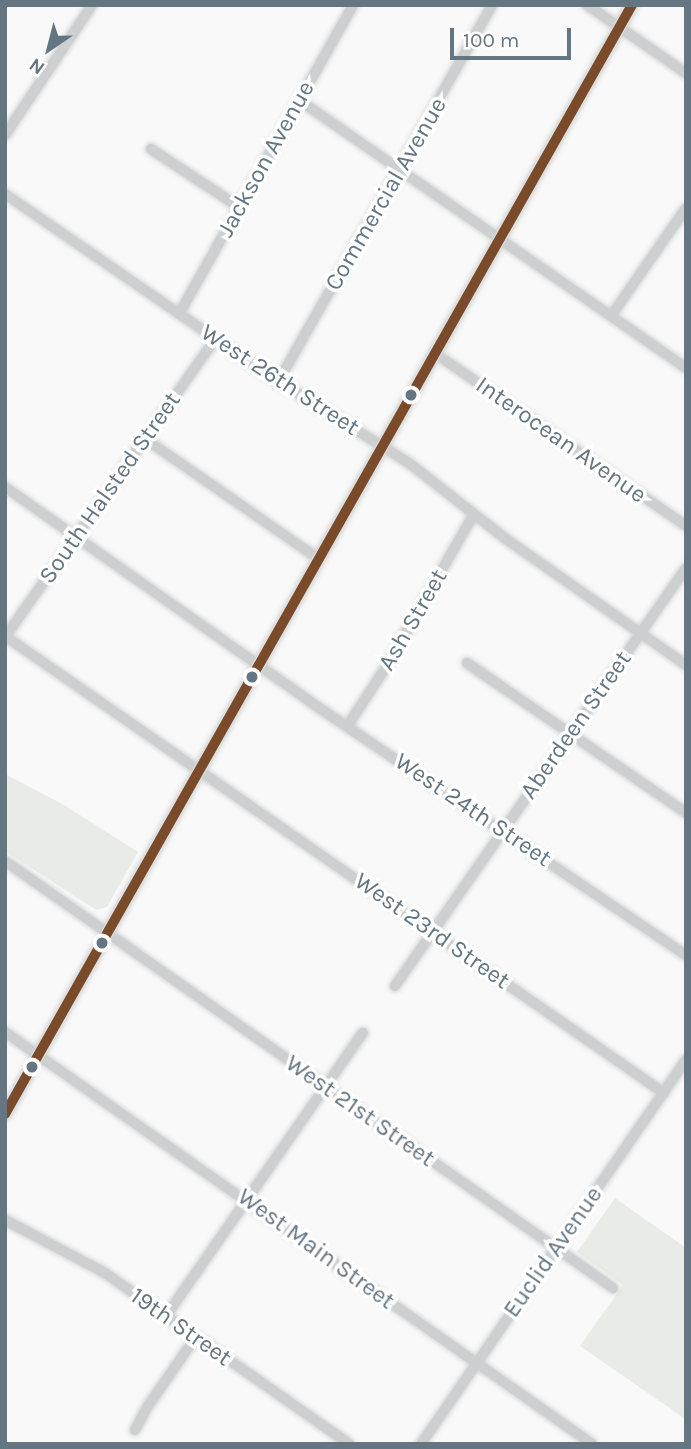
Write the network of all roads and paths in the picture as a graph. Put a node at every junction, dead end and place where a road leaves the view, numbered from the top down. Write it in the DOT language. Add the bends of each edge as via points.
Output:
graph roads {
  1 [pos="92,5"];
  2 [pos="353,5"];
  3 [pos="492,5"];
  4 [pos="587,5"];
  5 [pos="632,5"];
  6 [pos="619,27"];
  7 [pos="686,73"];
  8 [pos="299,100"];
  9 [pos="5,135"];
  10 [pos="151,149"];
  11 [pos="400,170"];
  12 [pos="5,194"];
  13 [pos="239,207"];
  14 [pos="686,208"];
  15 [pos="500,238"];
  16 [pos="179,314"];
  17 [pos="611,316"];
  18 [pos="215,339"];
  19 [pos="436,354"];
  20 [pos="686,368"];
  21 [pos="278,382"];
  22 [pos="144,438"];
  23 [pos="383,447"];
  24 [pos="5,487"];
  25 [pos="474,514"];
  26 [pos="686,526"];
  27 [pos="76,536"];
  28 [pos="319,559"];
  29 [pos="686,568"];
  30 [pos="640,633"];
  31 [pos="5,636"];
  32 [pos="467,663"];
  33 [pos="686,665"];
  34 [pos="259,666"];
  35 [pos="348,724"];
  36 [pos="570,734"];
  37 [pos="198,773"];
  38 [pos="686,813"];
  39 [pos="503,831"];
  40 [pos="5,861"];
  41 [pos="433,931"];
  42 [pos="108,932"];
  43 [pos="686,955"];
  44 [pos="395,986"];
  45 [pos="5,1032"];
  46 [pos="363,1033"];
  47 [pos="39,1055"];
  48 [pos="686,1060"];
  49 [pos="325,1087"];
  50 [pos="664,1093"];
  51 [pos="5,1114"];
  52 [pos="247,1199"];
  53 [pos="5,1220"];
  54 [pos="556,1248"];
  55 [pos="613,1288"];
  56 [pos="166,1316"];
  57 [pos="195,1338"];
  58 [pos="477,1363"];
  59 [pos="135,1430"];
  60 [pos="349,1444"];
  61 [pos="421,1444"];
  62 [pos="592,1444"];
  1 -- 9 [label="street"];
  2 -- 8 [label="street, Jackson Avenue"];
  3 -- 11 [label="street, Commercial Avenue"];
  4 -- 6 [label="street"];
  5 -- 6 [label="main road"];
  6 -- 7 [label="street"];
  6 -- 15 [label="main road"];
  8 -- 11 [label="street"];
  8 -- 13 [label="street, Jackson Avenue"];
  10 -- 13 [label="street"];
  11 -- 15 [label="street"];
  11 -- 21 [label="street, Commercial Avenue"];
  12 -- 16 [label="street, West 26th Street"];
  13 -- 16 [label="street, Jackson Avenue"];
  14 -- 17 [label="street"];
  15 -- 17 [label="street"];
  15 -- 19 [label="main road"];
  16 -- 18 [label="street, West 26th Street"];
  17 -- 20 [label="street"];
  18 -- 21 [label="street, West 26th Street"];
  18 -- 22 [label="street, South Halsted Street"];
  19 -- 23 [label="main road"];
  19 -- 26 [label="street, Interocean Avenue"];
  21 -- 23 [label="street, West 26th Street"];
  22 -- 27 [label="street, South Halsted Street"];
  22 -- 28 [label="street"];
  23 -- 25 [label="street, West 26th Street"];
  23 -- 28 [label="main road"];
  24 -- 27 [label="street, West 24th Street"];
  25 -- 30 [label="street, West 26th Street"];
  25 -- 35 [label="street, Ash Street"];
  27 -- 31 [label="street, South Halsted Street"];
  27 -- 34 [label="street, West 24th Street"];
  28 -- 34 [label="main road"];
  29 -- 30 [label="street, Aberdeen Street"];
  30 -- 33 [label="street, West 26th Street"];
  30 -- 36 [label="street, Aberdeen Street"];
  31 -- 37 [label="street, West 23rd Street"];
  32 -- 36 [label="street"];
  34 -- 35 [label="street, West 24th Street"];
  34 -- 37 [label="main road"];
  35 -- 39 [label="street, West 24th Street"];
  36 -- 38 [label="street"];
  36 -- 39 [label="street, Aberdeen Street"];
  37 -- 41 [label="street, West 23rd Street"];
  37 -- 42 [label="main road"];
  39 -- 41 [label="street, Aberdeen Street"];
  39 -- 43 [label="street, West 24th Street"];
  40 -- 42 [label="street, West 21st Street"];
  41 -- 44 [label="street, Aberdeen Street"];
  41 -- 50 [label="street, West 23rd Street"];
  42 -- 47 [label="main road"];
  42 -- 49 [label="street, West 21st Street"];
  45 -- 47 [label="street, West Main Street"];
  46 -- 49 [label="street"];
  47 -- 51 [label="main road"];
  47 -- 52 [label="street, West Main Street"];
  48 -- 50 [label="street, Euclid Avenue"];
  49 -- 52 [label="street"];
  49 -- 54 [label="street, West 21st Street"];
  50 -- 54 [label="street, Euclid Avenue"];
  52 -- 56 [label="street"];
  52 -- 58 [label="street, West Main Street"];
  53 -- 56 [label="street, 19th Street" via="105,1273"];
  54 -- 55 [label="street, West 21st Street"];
  54 -- 58 [label="street, Euclid Avenue"];
  56 -- 57 [label="street, 19th Street"];
  57 -- 59 [label="street"];
  57 -- 60 [label="street, 19th Street"];
  58 -- 61 [label="street, Euclid Avenue"];
  58 -- 62 [label="street, West Main Street"];
}
